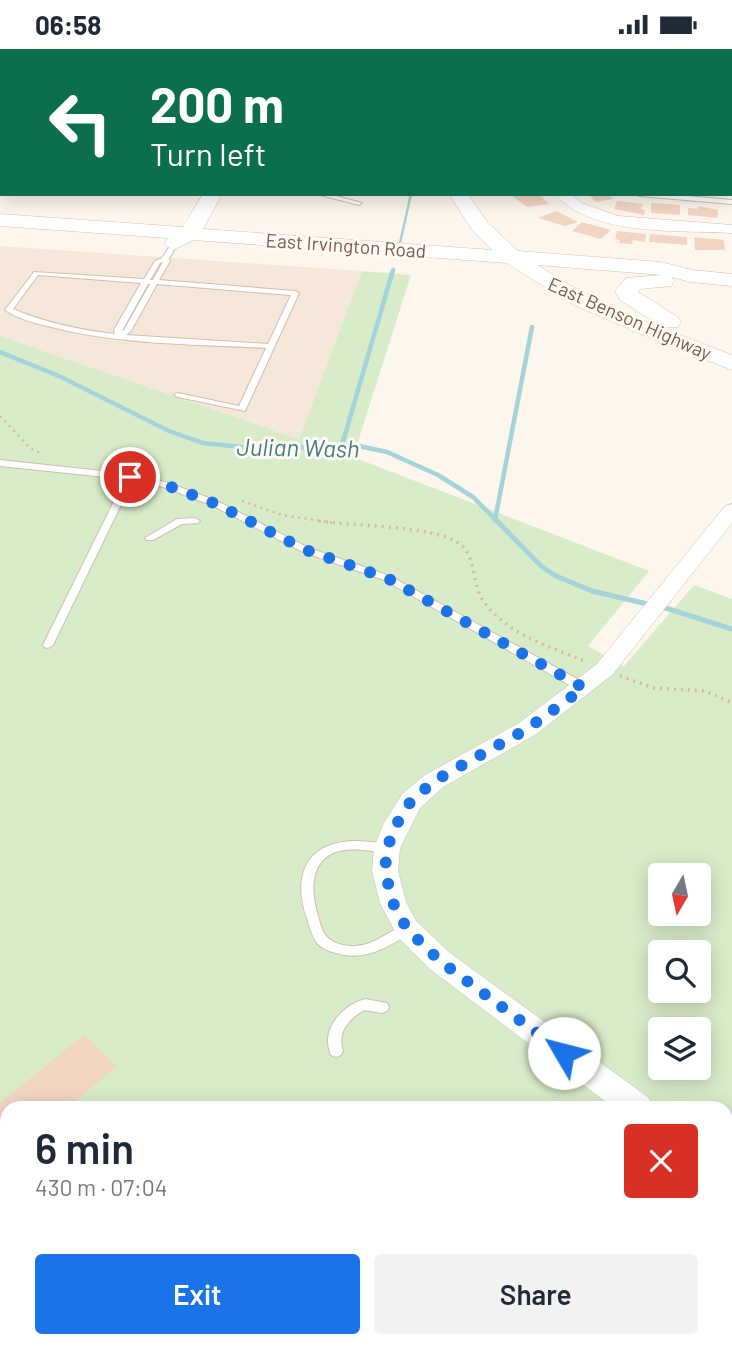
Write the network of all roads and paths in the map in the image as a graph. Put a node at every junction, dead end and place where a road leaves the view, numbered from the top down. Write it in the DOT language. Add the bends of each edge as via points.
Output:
graph roads {
  1 [pos="193,196"];
  2 [pos="211,196"];
  3 [pos="338,196"];
  4 [pos="459,196"];
  5 [pos="482,196"];
  6 [pos="564,196"];
  7 [pos="662,196"];
  8 [pos="732,202"];
  9 [pos="359,203"];
  10 [pos="0,220"];
  11 [pos="481,227"];
  12 [pos="732,229"];
  13 [pos="0,230"];
  14 [pos="175,242"];
  15 [pos="465,254"];
  16 [pos="413,255"];
  17 [pos="528,262"];
  18 [pos="560,273"];
  19 [pos="691,277"];
  20 [pos="732,280"];
  21 [pos="663,281"];
  22 [pos="146,282"];
  23 [pos="155,282"];
  24 [pos="670,323"];
  25 [pos="119,335"];
  26 [pos="271,346"];
  27 [pos="732,348"];
  28 [pos="732,363"];
  29 [pos="178,395"];
  30 [pos="0,416"];
  31 [pos="45,456"];
  32 [pos="0,463"];
  33 [pos="130,477"];
  34 [pos="234,497"];
  35 [pos="732,510"];
  36 [pos="195,521"];
  37 [pos="150,538"];
  38 [pos="48,645"];
  39 [pos="605,669"];
  40 [pos="584,688"];
  41 [pos="732,703"];
  42 [pos="387,848"];
  43 [pos="407,929"];
  44 [pos="382,1007"];
  45 [pos="336,1051"];
  46 [pos="622,1101"];
  1 -- 14 [label="main road"];
  2 -- 14 [label="main road"];
  3 -- 9 [label="lane"];
  4 -- 11 [label="main road"];
  5 -- 17 [label="main road"];
  6 -- 12 [label="street" via="586,211 627,222"];
  7 -- 8 [label="lane"];
  10 -- 14 [label="main road, East Irvington Road"];
  11 -- 15 [label="main road" via="482,245"];
  11 -- 17 [label="main road"];
  13 -- 14 [label="main road, East Irvington Road"];
  14 -- 16 [label="main road, East Irvington Road"];
  14 -- 22 [label="lane"];
  14 -- 23 [label="lane"];
  15 -- 16 [label="main road, East Irvington Road"];
  15 -- 17 [label="main road, East Irvington Road"];
  16 -- 17 [label="main road, East Irvington Road"];
  17 -- 18 [label="main road, East Irvington Road"];
  17 -- 19 [label="main road, East Irvington Road" via="661,268"];
  17 -- 28 [label="main road, East Benson Highway" via="582,300"];
  18 -- 21 [label="main road, East Irvington Road"];
  18 -- 24 [label="main road, East Benson Highway"];
  19 -- 20 [label="main road, East Irvington Road"];
  19 -- 21 [label="main road, East Irvington Road"];
  21 -- 24 [label="main road" via="634,283 626,291"];
  22 -- 23 [label="lane"];
  22 -- 25 [label="lane"];
  22 -- 25 [label="lane" via="36,273 9,310 75,330"];
  23 -- 25 [label="lane" via="127,331"];
  23 -- 26 [label="lane" via="295,293"];
  24 -- 27 [label="main road, East Benson Highway"];
  25 -- 26 [label="lane"];
  26 -- 29 [label="lane" via="242,409"];
  30 -- 31 [label="path" via="30,449"];
  32 -- 33 [label="lane"];
  33 -- 38 [label="lane"];
  33 -- 40 [label="lane" via="214,503 306,550 387,578"];
  34 -- 39 [label="path" via="277,515 365,524 459,543 467,550 475,584 491,610 513,628"];
  35 -- 39 [label="street"];
  36 -- 37 [label="lane" via="180,521"];
  39 -- 40 [label="street"];
  39 -- 41 [label="path" via="654,688 705,691"];
  40 -- 42 [label="street" via="527,729 434,781 411,801"];
  42 -- 43 [label="street" via="385,871 393,903"];
  42 -- 43 [label="lane" via="340,847 318,856 307,881 310,911 321,939 344,951 376,946"];
  43 -- 46 [label="street" via="440,961"];
  44 -- 45 [label="lane" via="359,1007 335,1029 332,1041"];
}
